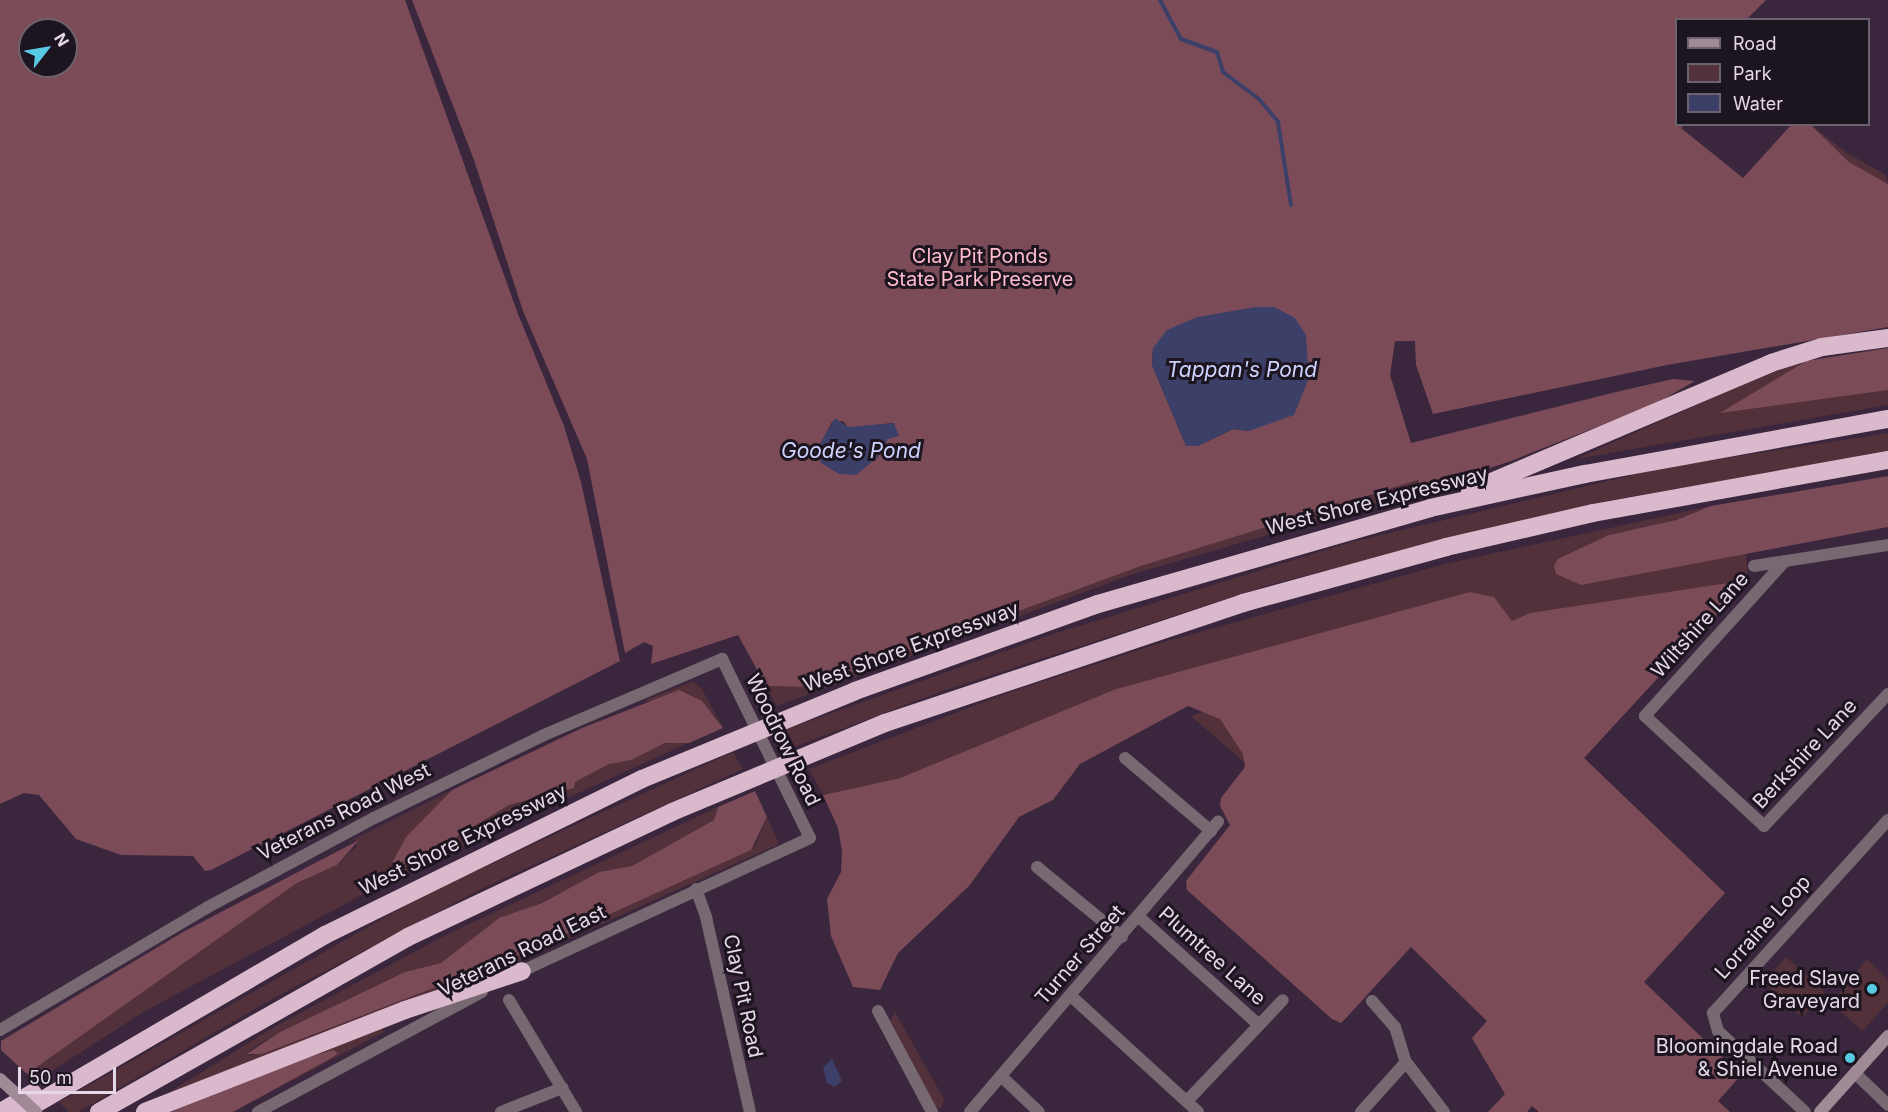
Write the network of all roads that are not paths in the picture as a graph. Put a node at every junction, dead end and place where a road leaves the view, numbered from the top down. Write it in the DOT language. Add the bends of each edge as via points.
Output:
graph roads {
  1 [pos="1888,338"];
  2 [pos="1888,419"];
  3 [pos="1888,460"];
  4 [pos="1430,508"];
  5 [pos="1888,545"];
  6 [pos="1785,561"];
  7 [pos="1754,566"];
  8 [pos="722,659"];
  9 [pos="1888,694"];
  10 [pos="1645,716"];
  11 [pos="1125,758"];
  12 [pos="1888,820"];
  13 [pos="810,838"];
  14 [pos="1037,867"];
  15 [pos="696,889"];
  16 [pos="1139,917"];
  17 [pos="1122,937"];
  18 [pos="522,971"];
  19 [pos="1071,996"];
  20 [pos="510,1000"];
  21 [pos="1283,1000"];
  22 [pos="1372,1001"];
  23 [pos="878,1011"];
  24 [pos="1259,1025"];
  25 [pos="157,1029"];
  26 [pos="0,1030"];
  27 [pos="1888,1036"];
  28 [pos="1406,1062"];
  29 [pos="1855,1073"];
  30 [pos="1001,1076"];
  31 [pos="0,1079"];
  32 [pos="562,1088"];
  33 [pos="1187,1101"];
  34 [pos="1888,1105"];
  35 [pos="278,1107"];
  36 [pos="1,1112"];
  37 [pos="22,1112"];
  38 [pos="36,1112"];
  39 [pos="99,1112"];
  40 [pos="145,1112"];
  41 [pos="258,1112"];
  42 [pos="501,1112"];
  43 [pos="576,1112"];
  44 [pos="750,1112"];
  45 [pos="932,1112"];
  46 [pos="970,1112"];
  47 [pos="1039,1112"];
  48 [pos="1198,1112"];
  49 [pos="1361,1112"];
  50 [pos="1444,1112"];
  51 [pos="1805,1112"];
  52 [pos="1820,1112"];
  1 -- 4 [label="highway" via="1822,347 1771,363"];
  2 -- 4 [label="highway, West Shore Expressway" via="1585,474"];
  3 -- 39 [label="highway, bridge" via="1593,513 1446,547 1243,603 885,723 672,812 408,937"];
  4 -- 25 [label="highway, West Shore Expressway, bridge" via="1098,604 855,691 642,779 389,901"];
  5 -- 6 [label="street"];
  6 -- 7 [label="street"];
  6 -- 10 [label="street, Wiltshire Lane"];
  8 -- 13 [label="street, Woodrow Road"];
  8 -- 26 [label="street, Veterans Road West" via="554,730 363,823 176,924"];
  9 -- 10 [label="street, Berkshire Lane" via="1764,826"];
  11 -- 16 [label="street, Turner Street" via="1214,826"];
  12 -- 51 [label="street, Lorraine Loop" via="1713,1013 1718,1031"];
  13 -- 15 [label="street, Veterans Road East"];
  14 -- 17 [label="street"];
  15 -- 18 [label="street, Veterans Road East"];
  15 -- 44 [label="street, Clay Pit Road" via="706,917"];
  16 -- 17 [label="street, Turner Street"];
  16 -- 24 [label="street, Plumtree Lane"];
  17 -- 19 [label="street, Turner Street"];
  18 -- 35 [label="street, Veterans Road East"];
  18 -- 40 [label="highway" via="413,1007"];
  19 -- 30 [label="street, Turner Street"];
  19 -- 33 [label="street"];
  20 -- 32 [label="street"];
  21 -- 24 [label="street, Plumtree Lane"];
  22 -- 28 [label="street" via="1399,1034"];
  23 -- 45 [label="street"];
  24 -- 33 [label="street, Plumtree Lane"];
  25 -- 36 [label="highway" via="72,1069"];
  25 -- 37 [label="highway, West Shore Expressway"];
  27 -- 29 [label="street"];
  28 -- 49 [label="street"];
  28 -- 50 [label="street"];
  29 -- 34 [label="street"];
  29 -- 52 [label="street"];
  30 -- 46 [label="street, Turner Street"];
  30 -- 47 [label="street"];
  31 -- 38 [label="street, bridge"];
  32 -- 42 [label="street"];
  32 -- 43 [label="street"];
  33 -- 48 [label="street"];
  35 -- 41 [label="street, Veterans Road East"];
}
